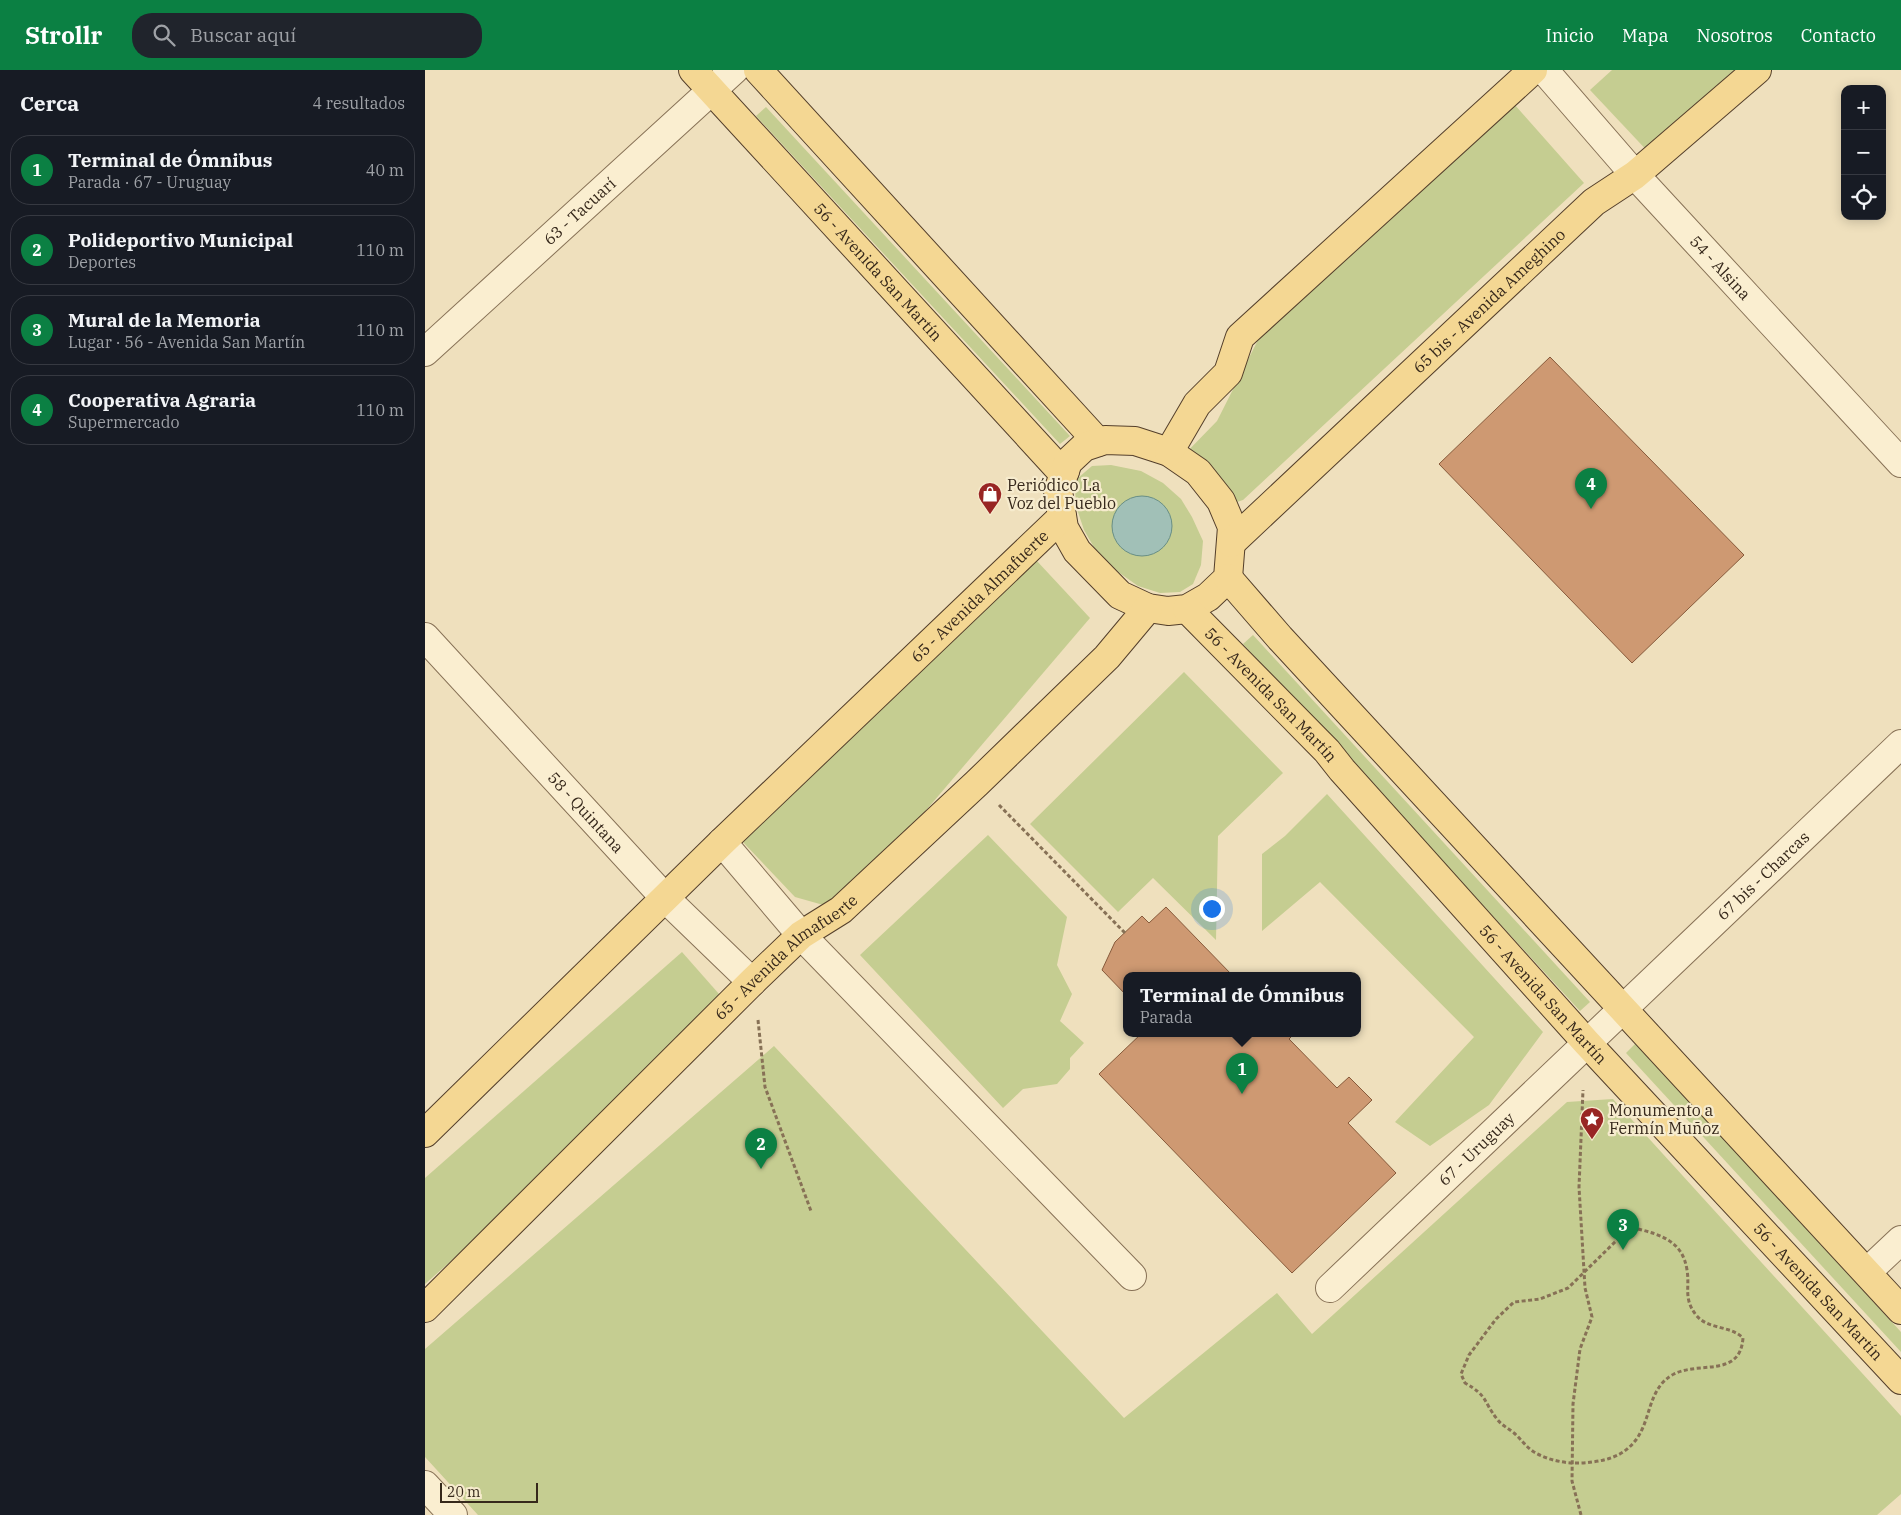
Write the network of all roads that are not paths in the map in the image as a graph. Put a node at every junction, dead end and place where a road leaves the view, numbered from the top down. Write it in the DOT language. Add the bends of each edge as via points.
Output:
graph roads {
  1 [pos="693,70"];
  2 [pos="735,70"];
  3 [pos="758,70"];
  4 [pos="1533,70"];
  5 [pos="1544,70"];
  6 [pos="1757,70"];
  7 [pos="712,91"];
  8 [pos="1635,175"];
  9 [pos="425,352"];
  10 [pos="1099,442"];
  11 [pos="1169,452"];
  12 [pos="1901,463"];
  13 [pos="1065,471"];
  14 [pos="1062,517"];
  15 [pos="1231,543"];
  16 [pos="1228,578"];
  17 [pos="1148,608"];
  18 [pos="1187,608"];
  19 [pos="425,637"];
  20 [pos="1901,744"];
  21 [pos="721,842"];
  22 [pos="665,898"];
  23 [pos="801,935"];
  24 [pos="744,990"];
  25 [pos="1623,1008"];
  26 [pos="1586,1042"];
  27 [pos="425,1133"];
  28 [pos="1901,1240"];
  29 [pos="1867,1272"];
  30 [pos="1132,1276"];
  31 [pos="1330,1288"];
  32 [pos="425,1308"];
  33 [pos="1901,1310"];
  34 [pos="1901,1380"];
  35 [pos="425,1485"];
  36 [pos="453,1515"];
  1 -- 7 [label="main road, 56 - Avenida San Martín"];
  2 -- 7 [label="street, 63 - Tacuarí"];
  3 -- 10 [label="main road"];
  4 -- 11 [label="main road" via="1240,337 1228,373 1197,404"];
  5 -- 8 [label="street, 54 - Alsina"];
  6 -- 8 [label="main road, 65 bis - Avenida Ameghino"];
  7 -- 9 [label="street, 63 - Tacuarí"];
  7 -- 13 [label="main road, 56 - Avenida San Martín" via="1061,471"];
  8 -- 12 [label="street, 54 - Alsina"];
  8 -- 15 [label="main road, 65 bis - Avenida Ameghino" via="1594,202"];
  10 -- 11 [label="main road" via="1135,441"];
  10 -- 13 [label="main road" via="1084,447 1068,462"];
  11 -- 15 [label="main road" via="1198,472 1221,501 1232,527"];
  13 -- 14 [label="main road" via="1058,491"];
  14 -- 17 [label="main road" via="1077,551 1120,595"];
  14 -- 21 [label="main road, 65 - Avenida Almafuerte"];
  15 -- 16 [label="main road"];
  16 -- 18 [label="main road" via="1208,597"];
  16 -- 25 [label="main road"];
  17 -- 18 [label="main road" via="1168,611"];
  17 -- 23 [label="main road, 65 - Avenida Almafuerte" via="1107,656 977,783 841,910"];
  18 -- 26 [label="main road, 56 - Avenida San Martín" via="1327,751"];
  19 -- 22 [label="street, 58 - Quintana"];
  20 -- 25 [label="street, 67 bis - Charcas"];
  21 -- 22 [label="main road, 65 - Avenida Almafuerte"];
  21 -- 23 [label="street"];
  22 -- 24 [label="street, 58 - Quintana"];
  22 -- 27 [label="main road, 65 - Avenida Almafuerte"];
  23 -- 24 [label="main road, 65 - Avenida Almafuerte"];
  23 -- 30 [label="street"];
  24 -- 32 [label="main road, 65 - Avenida Almafuerte"];
  25 -- 26 [label="street, 67 - Uruguay"];
  25 -- 29 [label="main road"];
  26 -- 31 [label="street, 67 - Uruguay"];
  26 -- 34 [label="main road, 56 - Avenida San Martín"];
  28 -- 29 [label="street"];
  29 -- 33 [label="main road"];
  35 -- 36 [label="street"];
}
